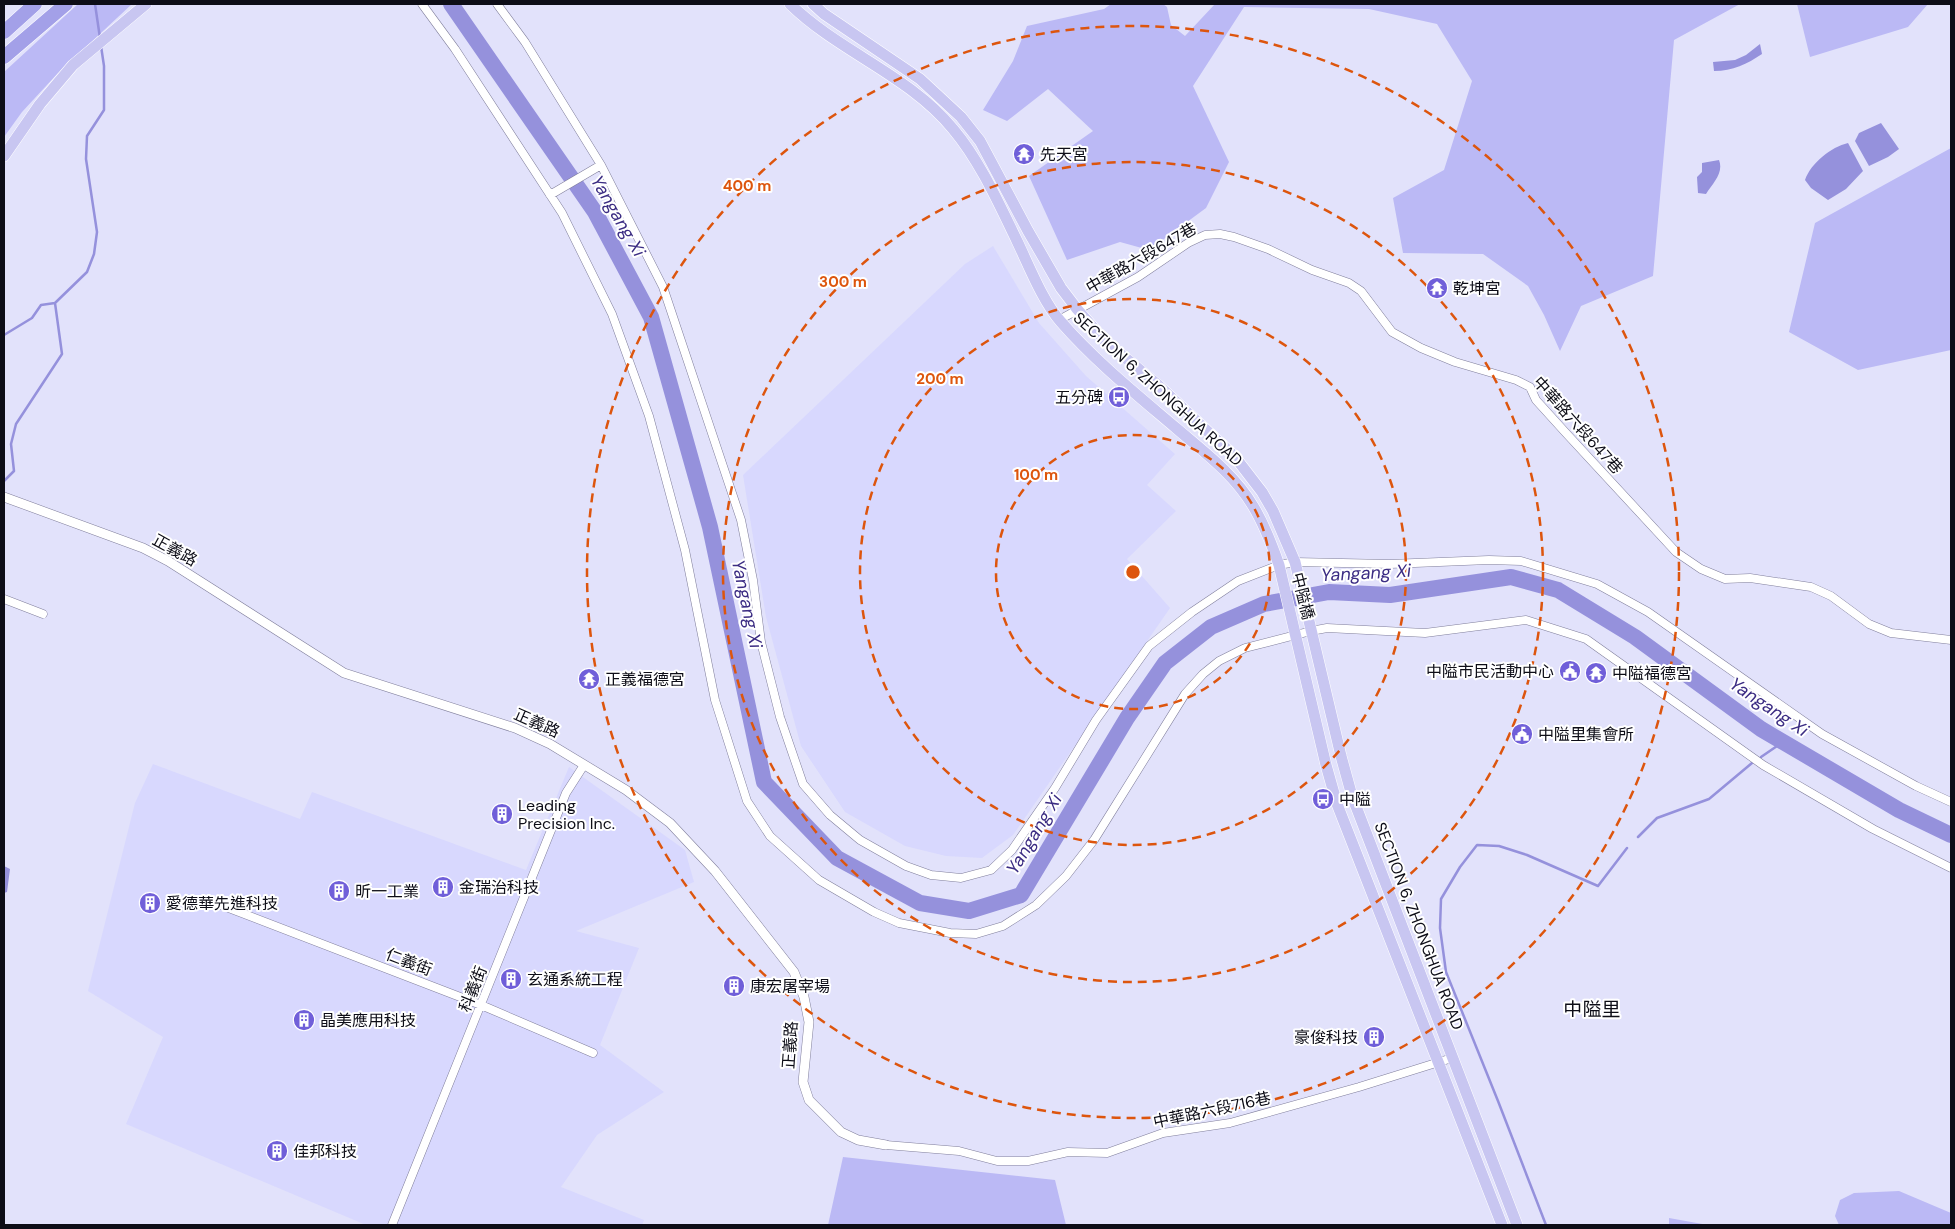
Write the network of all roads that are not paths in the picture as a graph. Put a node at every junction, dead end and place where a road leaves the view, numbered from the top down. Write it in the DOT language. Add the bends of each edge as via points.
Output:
graph roads {
  1 [pos="35,4"];
  2 [pos="66,4"];
  3 [pos="146,4"];
  4 [pos="422,4"];
  5 [pos="497,4"];
  6 [pos="790,4"];
  7 [pos="812,4"];
  8 [pos="4,32"];
  9 [pos="4,57"];
  10 [pos="4,156"];
  11 [pos="601,165"];
  12 [pos="550,195"];
  13 [pos="1077,309"];
  14 [pos="1059,320"];
  15 [pos="4,497"];
  16 [pos="1295,562"];
  17 [pos="1279,565"];
  18 [pos="4,599"];
  19 [pos="43,614"];
  20 [pos="1312,631"];
  21 [pos="1296,634"];
  22 [pos="1951,640"];
  23 [pos="584,765"];
  24 [pos="1951,802"];
  25 [pos="1951,868"];
  26 [pos="213,902"];
  27 [pos="481,1004"];
  28 [pos="593,1053"];
  29 [pos="1452,1058"];
  30 [pos="1438,1062"];
  31 [pos="886,1145"];
  32 [pos="392,1225"];
  33 [pos="1502,1225"];
  34 [pos="1517,1225"];
  1 -- 8 [label="highway"];
  2 -- 9 [label="highway"];
  3 -- 10 [label="main road" via="73,65 40,104"];
  4 -- 12 [label="street"];
  5 -- 11 [label="street" via="525,42"];
  6 -- 14 [label="main road, SECTION 6, ZHONGHUA ROAD" via="816,26 913,92 953,129 984,177"];
  7 -- 13 [label="main road, SECTION 6, ZHONGHUA ROAD" via="920,79 961,117 980,142 1047,264"];
  11 -- 12 [label="street"];
  11 -- 17 [label="street" via="663,287 741,520 761,642 780,717 803,784 830,815 860,840 906,866 931,875 961,878 991,870 1012,850 1148,646 1238,581"];
  12 -- 21 [label="street" via="562,212 612,314 649,416 685,550 715,700 747,801 770,836 819,880 899,923 950,933 976,934 1003,926 1036,905 1066,876 1094,840 1185,694 1203,674 1219,661 1245,648"];
  13 -- 14 [label="street, 中華路六段647巷"];
  13 -- 16 [label="main road, SECTION 6, ZHONGHUA ROAD" via="1105,341 1235,457 1273,510"];
  13 -- 22 [label="street, 中華路六段647巷" via="1138,277 1205,235 1234,237 1268,249 1349,283 1361,291 1392,332 1421,348 1530,387 1536,400 1670,546 1701,569 1724,579 1750,578 1811,587 1831,596 1869,624 1891,633"];
  14 -- 17 [label="main road, SECTION 6, ZHONGHUA ROAD" via="1094,355 1224,468 1253,506"];
  15 -- 23 [label="street, 正義路" via="143,548 344,673 515,728"];
  16 -- 17 [label="street"];
  16 -- 20 [label="main road, 中隘橋"];
  16 -- 24 [label="street" via="1521,561 1598,584 1648,612 1822,734"];
  17 -- 21 [label="main road, 中隘橋"];
  18 -- 19 [label="street"];
  20 -- 21 [label="street"];
  20 -- 25 [label="street" via="1327,628 1425,633 1526,620 1586,639 1763,765 1873,829"];
  20 -- 29 [label="main road, SECTION 6, ZHONGHUA ROAD" via="1352,796"];
  21 -- 30 [label="main road, SECTION 6, ZHONGHUA ROAD" via="1337,804"];
  23 -- 27 [label="street, 科義街" via="566,793"];
  23 -- 31 [label="street, 正義路" via="626,790 670,823 715,871 794,972 804,996 809,1022 803,1082 809,1100 841,1132 858,1140"];
  26 -- 27 [label="street, 仁義街"];
  27 -- 28 [label="street, 仁義街"];
  27 -- 32 [label="street, 科義街"];
  29 -- 30 [label="street, 中華路六段716巷"];
  29 -- 34 [label="main road, SECTION 6, ZHONGHUA ROAD"];
  30 -- 31 [label="street, 中華路六段716巷" via="1239,1121 1163,1133 1107,1154 1068,1152 1028,1161 997,1161 959,1151"];
  30 -- 33 [label="main road, SECTION 6, ZHONGHUA ROAD"];
}
